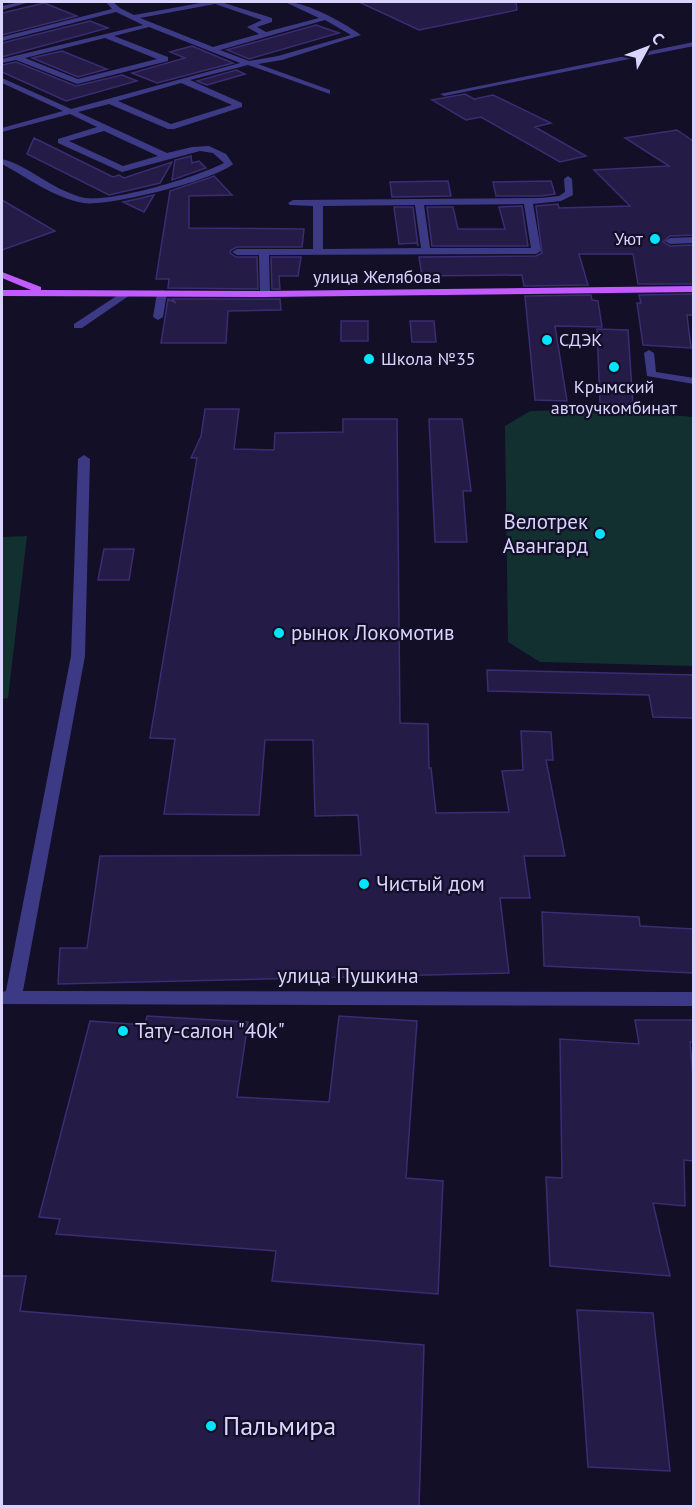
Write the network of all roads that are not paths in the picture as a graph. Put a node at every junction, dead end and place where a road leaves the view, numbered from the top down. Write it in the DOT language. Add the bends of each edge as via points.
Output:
graph roads {
  1 [pos="26,2"];
  2 [pos="110,2"];
  3 [pos="216,2"];
  4 [pos="289,2"];
  5 [pos="2,8"];
  6 [pos="117,10"];
  7 [pos="134,17"];
  8 [pos="326,18"];
  9 [pos="150,25"];
  10 [pos="266,34"];
  11 [pos="106,36"];
  12 [pos="2,39"];
  13 [pos="693,44"];
  14 [pos="214,49"];
  15 [pos="17,58"];
  16 [pos="2,62"];
  17 [pos="248,63"];
  18 [pos="2,80"];
  19 [pos="182,80"];
  20 [pos="327,92"];
  21 [pos="444,94"];
  22 [pos="110,101"];
  23 [pos="67,111"];
  24 [pos="2,118"];
  25 [pos="17,125"];
  26 [pos="104,128"];
  27 [pos="2,130"];
  28 [pos="166,156"];
  29 [pos="2,161"];
  30 [pos="568,179"];
  31 [pos="419,202"];
  32 [pos="528,202"];
  33 [pos="293,203"];
  34 [pos="318,203"];
  35 [pos="693,240"];
  36 [pos="670,241"];
  37 [pos="318,251"];
  38 [pos="237,252"];
  39 [pos="264,252"];
  40 [pos="426,252"];
  41 [pos="2,275"];
  42 [pos="693,289"];
  43 [pos="61,292"];
  44 [pos="2,293"];
  45 [pos="128,293"];
  46 [pos="162,293"];
  47 [pos="265,294"];
  48 [pos="158,317"];
  49 [pos="78,326"];
  50 [pos="649,353"];
  51 [pos="693,381"];
  52 [pos="84,459"];
  53 [pos="7,998"];
  54 [pos="693,999"];
  1 -- 5 [label="street"];
  2 -- 6 [label="street"];
  3 -- 7 [label="street"];
  3 -- 10 [label="street" via="269,20 251,27"];
  4 -- 8 [label="street"];
  6 -- 7 [label="street"];
  6 -- 12 [label="street"];
  7 -- 9 [label="street"];
  8 -- 10 [label="street"];
  8 -- 17 [label="street" via="357,35"];
  9 -- 11 [label="street"];
  9 -- 14 [label="street"];
  10 -- 14 [label="street"];
  11 -- 15 [label="street"];
  11 -- 15 [label="street" via="165,59 77,82"];
  13 -- 21 [label="street"];
  14 -- 17 [label="street"];
  15 -- 16 [label="street"];
  17 -- 19 [label="street"];
  17 -- 20 [label="street"];
  18 -- 23 [label="street"];
  19 -- 22 [label="street"];
  19 -- 22 [label="street" via="239,105 171,127"];
  22 -- 23 [label="street"];
  23 -- 25 [label="street"];
  23 -- 26 [label="street"];
  24 -- 25 [label="street"];
  25 -- 27 [label="street"];
  26 -- 28 [label="street"];
  26 -- 28 [label="street" via="61,141 122,169"];
  28 -- 29 [label="street" via="202,147 222,155 229,164 211,173 107,201 88,201"];
  30 -- 32 [label="street" via="570,193 561,198"];
  31 -- 32 [label="street"];
  31 -- 34 [label="street"];
  31 -- 40 [label="street"];
  32 -- 40 [label="street" via="536,251"];
  33 -- 34 [label="street"];
  34 -- 37 [label="street"];
  35 -- 36 [label="street"];
  37 -- 39 [label="street"];
  37 -- 40 [label="street"];
  38 -- 39 [label="street"];
  39 -- 47 [label="street"];
  41 -- 43 [label="main road" via="35,289"];
  42 -- 47 [label="main road, улица Желябова"];
  43 -- 44 [label="main road"];
  43 -- 45 [label="main road, улица Желябова"];
  45 -- 46 [label="main road, улица Желябова"];
  45 -- 49 [label="street"];
  46 -- 47 [label="main road, улица Желябова"];
  46 -- 48 [label="street"];
  50 -- 51 [label="street" via="651,374"];
  52 -- 53 [label="street" via="78,656"];
  53 -- 54 [label="street, улица Пушкина"];
}
